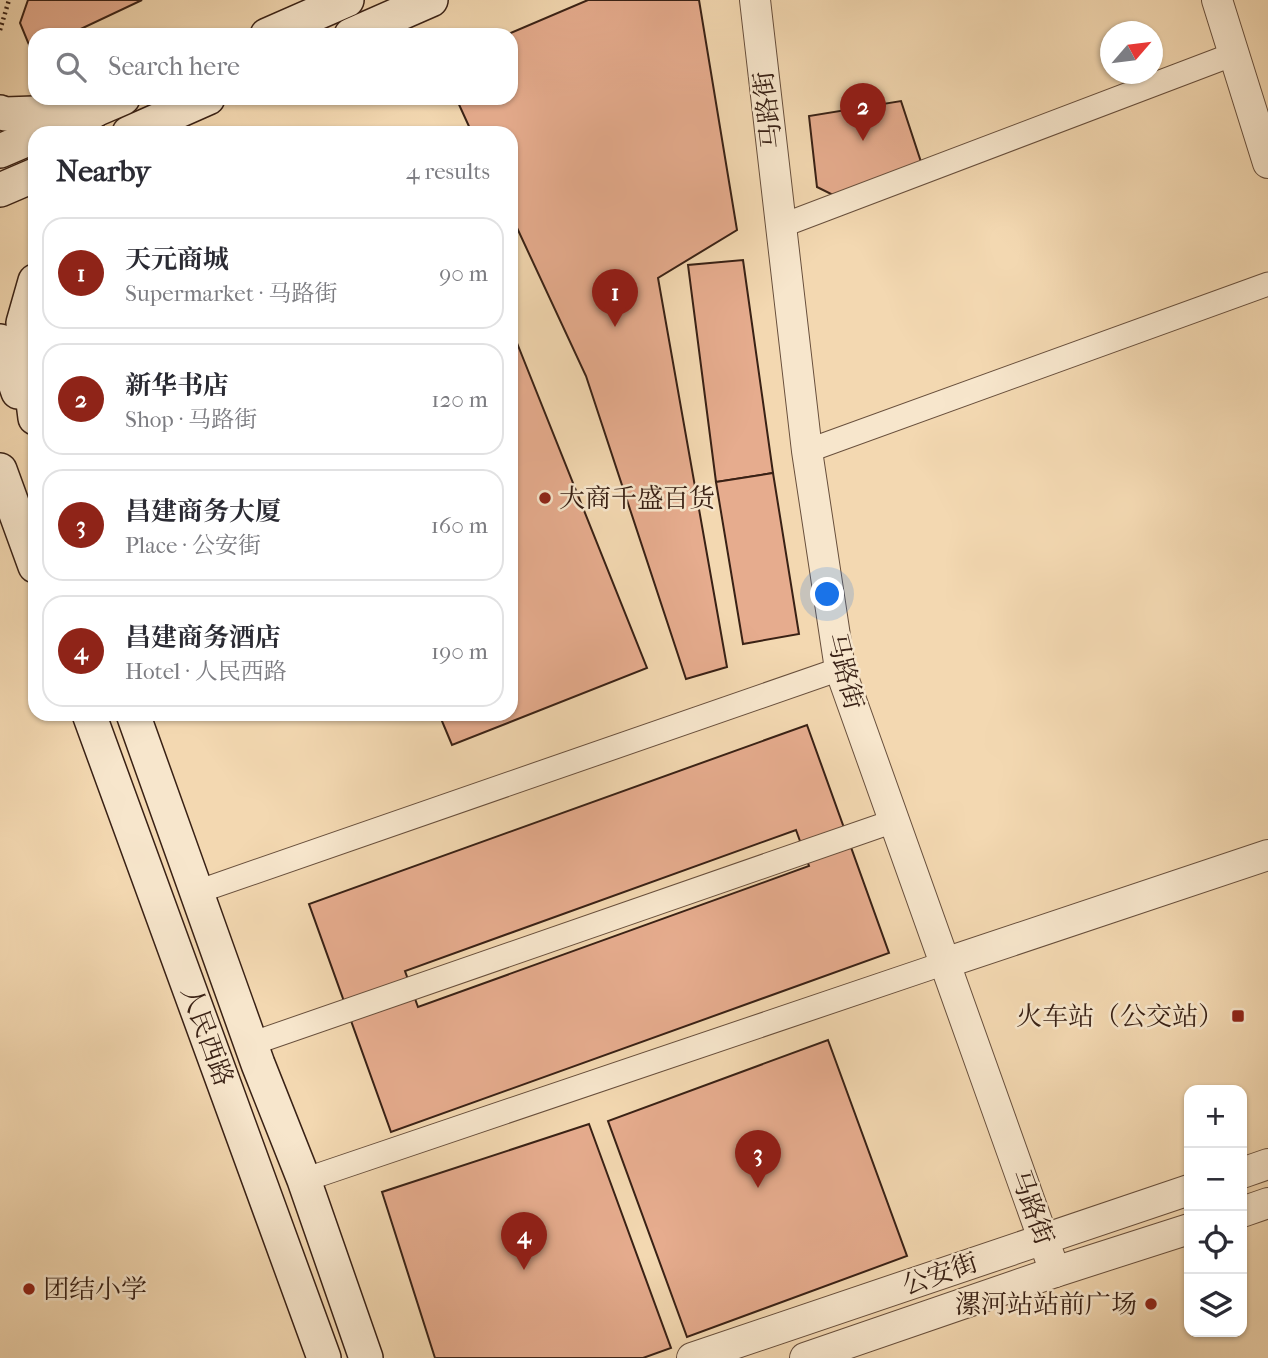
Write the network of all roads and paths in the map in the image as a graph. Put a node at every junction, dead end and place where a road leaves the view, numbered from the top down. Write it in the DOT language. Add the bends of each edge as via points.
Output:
graph roads {
  1 [pos="9,0"];
  2 [pos="347,0"];
  3 [pos="431,0"];
  4 [pos="755,0"];
  5 [pos="1217,0"];
  6 [pos="283,28"];
  7 [pos="367,28"];
  8 [pos="0,30"];
  9 [pos="1234,54"];
  10 [pos="97,105"];
  11 [pos="107,105"];
  12 [pos="192,105"];
  13 [pos="0,113"];
  14 [pos="58,126"];
  15 [pos="145,126"];
  16 [pos="28,139"];
  17 [pos="0,151"];
  18 [pos="1268,163"];
  19 [pos="28,178"];
  20 [pos="0,190"];
  21 [pos="781,226"];
  22 [pos="1268,284"];
  23 [pos="28,306"];
  24 [pos="0,341"];
  25 [pos="28,363"];
  26 [pos="28,421"];
  27 [pos="807,451"];
  28 [pos="0,470"];
  29 [pos="28,547"];
  30 [pos="840,669"];
  31 [pos="92,721"];
  32 [pos="136,721"];
  33 [pos="894,821"];
  34 [pos="1268,855"];
  35 [pos="197,892"];
  36 [pos="945,964"];
  37 [pos="251,1044"];
  38 [pos="1268,1164"];
  39 [pos="1247,1171"];
  40 [pos="304,1180"];
  41 [pos="1184,1192"];
  42 [pos="1268,1203"];
  43 [pos="1245,1211"];
  44 [pos="1184,1231"];
  45 [pos="1043,1240"];
  46 [pos="1055,1272"];
  47 [pos="324,1358"];
  48 [pos="366,1358"];
  49 [pos="692,1358"];
  50 [pos="805,1358"];
  1 -- 8 [label="path"];
  2 -- 6 [label="main road"];
  3 -- 7 [label="main road"];
  4 -- 21 [label="street, 马路街"];
  5 -- 9 [label="street"];
  9 -- 18 [label="street"];
  9 -- 21 [label="street"];
  10 -- 13 [label="main road"];
  11 -- 14 [label="main road"];
  12 -- 15 [label="main road"];
  16 -- 17 [label="main road"];
  19 -- 20 [label="main road"];
  21 -- 27 [label="street, 马路街"];
  22 -- 27 [label="street"];
  23 -- 25 [label="main road" via="23,323"];
  24 -- 26 [label="main road"];
  27 -- 30 [label="street, 马路街"];
  28 -- 29 [label="main road"];
  30 -- 33 [label="street, 马路街"];
  30 -- 35 [label="street"];
  31 -- 47 [label="main road, 人民西路"];
  32 -- 35 [label="main road, 人民西路"];
  33 -- 36 [label="street, 马路街"];
  33 -- 37 [label="street"];
  34 -- 36 [label="street"];
  35 -- 37 [label="main road, 人民西路"];
  36 -- 40 [label="street"];
  36 -- 45 [label="street, 马路街"];
  37 -- 40 [label="main road, 人民西路"];
  38 -- 39 [label="street"];
  40 -- 48 [label="main road, 人民西路"];
  41 -- 45 [label="street, 公安街"];
  42 -- 43 [label="street"];
  44 -- 46 [label="street"];
  45 -- 46 [label="street, 马路街"];
  45 -- 49 [label="street, 公安街"];
  46 -- 50 [label="street"];
}
